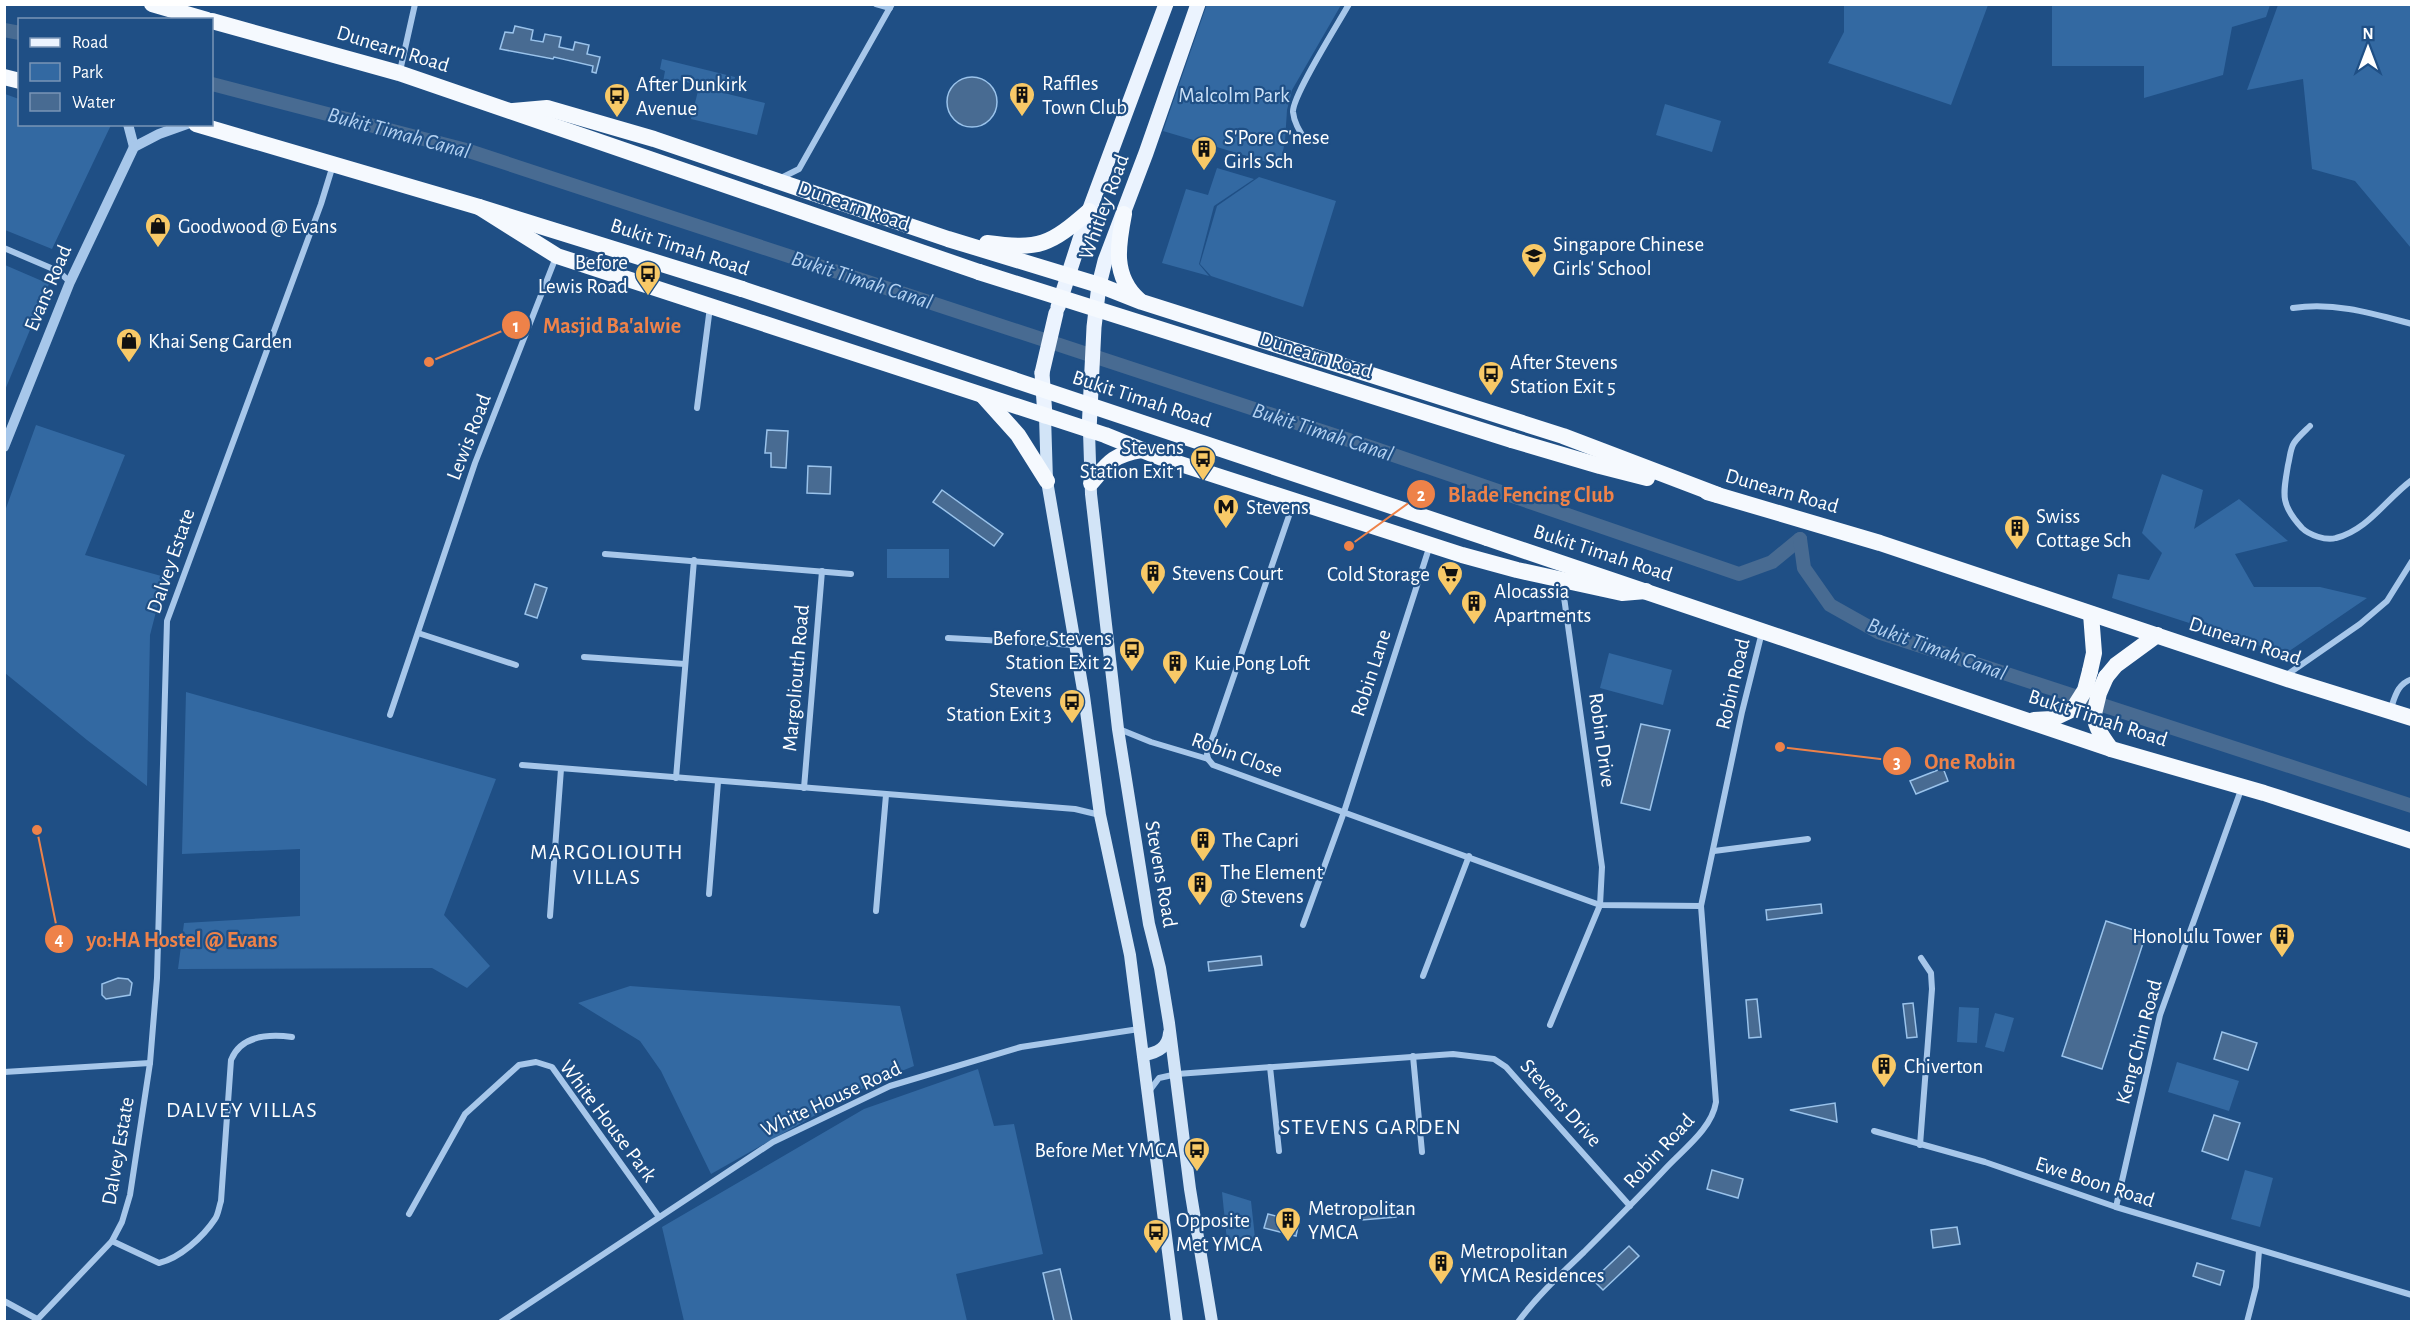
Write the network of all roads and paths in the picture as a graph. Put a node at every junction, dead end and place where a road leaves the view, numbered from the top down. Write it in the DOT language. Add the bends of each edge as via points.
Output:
graph roads {
  1 [pos="152,4"];
  2 [pos="415,4"];
  3 [pos="876,4"];
  4 [pos="1166,4"];
  5 [pos="1198,4"];
  6 [pos="1349,4"];
  7 [pos="891,6"];
  8 [pos="202,18"];
  9 [pos="213,21"];
  10 [pos="399,73"];
  11 [pos="513,111"];
  12 [pos="129,126"];
  13 [pos="181,126"];
  14 [pos="203,126"];
  15 [pos="1304,138"];
  16 [pos="134,147"];
  17 [pos="334,164"];
  18 [pos="799,179"];
  19 [pos="479,207"];
  20 [pos="1089,211"];
  21 [pos="1124,213"];
  22 [pos="948,239"];
  23 [pos="4,248"];
  24 [pos="557,256"];
  25 [pos="1069,276"];
  26 [pos="70,282"];
  27 [pos="1099,285"];
  28 [pos="1142,302"];
  29 [pos="710,307"];
  30 [pos="2293,308"];
  31 [pos="2412,324"];
  32 [pos="980,394"];
  33 [pos="697,408"];
  34 [pos="1046,416"];
  35 [pos="2310,426"];
  36 [pos="1089,431"];
  37 [pos="4,447"];
  38 [pos="1141,450"];
  39 [pos="2412,480"];
  40 [pos="1047,481"];
  41 [pos="1091,483"];
  42 [pos="1718,495"];
  43 [pos="1296,501"];
  44 [pos="1430,545"];
  45 [pos="605,554"];
  46 [pos="694,560"];
  47 [pos="2412,561"];
  48 [pos="822,571"];
  49 [pos="850,574"];
  50 [pos="1562,581"];
  51 [pos="1646,591"];
  52 [pos="2091,614"];
  53 [pos="1762,631"];
  54 [pos="418,633"];
  55 [pos="2157,635"];
  56 [pos="948,638"];
  57 [pos="1075,645"];
  58 [pos="584,657"];
  59 [pos="685,664"];
  60 [pos="516,665"];
  61 [pos="2284,678"];
  62 [pos="2412,679"];
  63 [pos="2390,712"];
  64 [pos="390,716"];
  65 [pos="2412,718"];
  66 [pos="2030,720"];
  67 [pos="1118,729"];
  68 [pos="2111,749"];
  69 [pos="1208,759"];
  70 [pos="522,765"];
  71 [pos="561,769"];
  72 [pos="676,778"];
  73 [pos="718,782"];
  74 [pos="2242,786"];
  75 [pos="804,788"];
  76 [pos="886,795"];
  77 [pos="1344,812"];
  78 [pos="1100,815"];
  79 [pos="1808,839"];
  80 [pos="2412,841"];
  81 [pos="1714,850"];
  82 [pos="1468,856"];
  83 [pos="709,894"];
  84 [pos="1600,905"];
  85 [pos="1701,906"];
  86 [pos="876,911"];
  87 [pos="550,916"];
  88 [pos="1303,925"];
  89 [pos="1921,958"];
  90 [pos="1423,976"];
  91 [pos="1169,1023"];
  92 [pos="1550,1025"];
  93 [pos="1140,1029"];
  94 [pos="292,1037"];
  95 [pos="1143,1055"];
  96 [pos="1413,1056"];
  97 [pos="150,1063"];
  98 [pos="1270,1067"];
  99 [pos="4,1072"];
  100 [pos="1177,1074"];
  101 [pos="1149,1094"];
  102 [pos="1874,1131"];
  103 [pos="1920,1144"];
  104 [pos="1279,1151"];
  105 [pos="1422,1152"];
  106 [pos="1630,1206"];
  107 [pos="2116,1208"];
  108 [pos="409,1214"];
  109 [pos="659,1217"];
  110 [pos="112,1241"];
  111 [pos="2259,1251"];
  112 [pos="2412,1295"];
  113 [pos="4,1301"];
  114 [pos="36,1320"];
  115 [pos="1212,1321"];
  116 [pos="501,1322"];
  117 [pos="1177,1322"];
  118 [pos="1518,1322"];
  119 [pos="2247,1322"];
  1 -- 8 [label="highway, Dunearn Road"];
  2 -- 10 [label="street"];
  3 -- 7 [label="street"];
  4 -- 20 [label="main road, Whitley Road"];
  5 -- 21 [label="main road, Whitley Road"];
  6 -- 15 [label="street" via="1298,92 1293,111"];
  7 -- 18 [label="street"];
  9 -- 10 [label="highway, Dunearn Road"];
  10 -- 11 [label="highway, Dunearn Road"];
  11 -- 18 [label="highway" via="548,108 775,181"];
  11 -- 42 [label="highway, Dunearn Road, bridge" via="990,275 1512,440"];
  12 -- 16 [label="street"];
  13 -- 16 [label="street"];
  14 -- 17 [label="highway, Bukit Timah Road"];
  16 -- 26 [label="street, Evans Road"];
  17 -- 19 [label="highway, Bukit Timah Road"];
  17 -- 97 [label="street, Dalvey Estate" via="166,621 157,978"];
  18 -- 22 [label="highway"];
  19 -- 24 [label="highway"];
  19 -- 51 [label="highway, Bukit Timah Road, bridge" via="742,290"];
  20 -- 22 [label="highway" via="1063,234 1044,244 1001,245"];
  20 -- 25 [label="main road, Whitley Road"];
  21 -- 27 [label="main road, Whitley Road"];
  21 -- 28 [label="highway" via="1118,261 1122,279"];
  22 -- 25 [label="highway"];
  23 -- 26 [label="street" via="58,271"];
  24 -- 29 [label="highway"];
  24 -- 54 [label="street, Lewis Road" via="475,463"];
  25 -- 27 [label="highway"];
  25 -- 34 [label="main road, Whitley Road, bridge" via="1042,373"];
  26 -- 37 [label="street, Evans Road"];
  27 -- 28 [label="highway"];
  27 -- 36 [label="main road, Whitley Road"];
  28 -- 42 [label="highway" via="1563,436"];
  29 -- 32 [label="highway"];
  29 -- 33 [label="street"];
  30 -- 31 [label="street" via="2344,306"];
  32 -- 34 [label="highway"];
  32 -- 40 [label="highway" via="1018,435"];
  34 -- 36 [label="highway"];
  34 -- 40 [label="main road"];
  35 -- 39 [label="street" via="2293,444 2283,488 2286,506 2308,534 2332,539 2349,535"];
  36 -- 38 [label="highway"];
  36 -- 41 [label="main road, Stevens Road"];
  38 -- 41 [label="highway" via="1121,454"];
  38 -- 43 [label="highway"];
  40 -- 57 [label="main road"];
  41 -- 67 [label="main road, Stevens Road"];
  42 -- 52 [label="highway, Dunearn Road" via="1880,543"];
  43 -- 44 [label="highway"];
  43 -- 69 [label="street" via="1210,743"];
  44 -- 50 [label="highway"];
  44 -- 77 [label="street, Robin Lane"];
  45 -- 46 [label="street"];
  46 -- 48 [label="street"];
  46 -- 59 [label="street"];
  47 -- 61 [label="street" via="2387,601"];
  48 -- 49 [label="street"];
  48 -- 75 [label="street, Margoliouth Road"];
  50 -- 51 [label="highway" via="1622,593"];
  50 -- 84 [label="street, Robin Drive" via="1601,853"];
  51 -- 53 [label="highway, Bukit Timah Road"];
  52 -- 55 [label="highway, Dunearn Road"];
  52 -- 66 [label="highway, bridge" via="2094,653 2085,690 2073,709 2052,718"];
  53 -- 66 [label="highway, Bukit Timah Road"];
  53 -- 81 [label="street, Robin Road"];
  54 -- 60 [label="street"];
  54 -- 64 [label="street, Lewis Road"];
  55 -- 61 [label="highway, Dunearn Road"];
  55 -- 68 [label="highway, bridge" via="2116,665 2099,693 2095,723"];
  56 -- 57 [label="street"];
  57 -- 78 [label="main road"];
  58 -- 59 [label="street"];
  59 -- 72 [label="street"];
  61 -- 63 [label="highway, Dunearn Road"];
  62 -- 63 [label="street" via="2397,690"];
  63 -- 65 [label="highway, Dunearn Road"];
  66 -- 68 [label="highway, Bukit Timah Road"];
  67 -- 69 [label="street, Robin Close"];
  67 -- 91 [label="main road, Stevens Road"];
  68 -- 74 [label="highway, Bukit Timah Road"];
  69 -- 77 [label="street, Robin Close" via="1213,765"];
  70 -- 71 [label="street"];
  71 -- 72 [label="street"];
  71 -- 87 [label="street"];
  72 -- 73 [label="street"];
  73 -- 75 [label="street"];
  73 -- 83 [label="street"];
  74 -- 80 [label="highway, Bukit Timah Road"];
  74 -- 107 [label="street, Keng Chin Road" via="2160,1015"];
  75 -- 76 [label="street"];
  76 -- 78 [label="street" via="1075,809"];
  76 -- 86 [label="street"];
  77 -- 82 [label="street, Robin Close"];
  77 -- 88 [label="street"];
  78 -- 93 [label="main road" via="1130,955"];
  79 -- 81 [label="street"];
  81 -- 85 [label="street, Robin Road"];
  82 -- 84 [label="street, Robin Close"];
  82 -- 90 [label="street"];
  84 -- 85 [label="street, Robin Close"];
  84 -- 92 [label="street"];
  85 -- 106 [label="street, Robin Road" via="1715,1111"];
  89 -- 103 [label="street" via="1931,974 1932,989"];
  91 -- 95 [label="main road" via="1165,1045"];
  91 -- 100 [label="main road, Stevens Road"];
  93 -- 95 [label="main road"];
  93 -- 109 [label="street, White House Road" via="1021,1047 890,1086 773,1142"];
  94 -- 110 [label="street" via="269,1034 249,1040 234,1052 221,1201 216,1219 184,1252 159,1263"];
  95 -- 101 [label="main road"];
  96 -- 98 [label="street, Stevens Drive"];
  96 -- 105 [label="street"];
  96 -- 106 [label="street, Stevens Drive" via="1476,1055 1500,1062"];
  97 -- 99 [label="street, Dalvey Estate"];
  97 -- 110 [label="street, Dalvey Estate" via="130,1195"];
  98 -- 100 [label="street, Stevens Drive"];
  98 -- 104 [label="street"];
  100 -- 101 [label="street, Stevens Drive" via="1159,1078"];
  100 -- 115 [label="main road, Stevens Road" via="1190,1189"];
  101 -- 117 [label="main road"];
  102 -- 103 [label="street, Ewe Boon Road"];
  103 -- 107 [label="street, Ewe Boon Road" via="1985,1162"];
  106 -- 118 [label="street, Robin Road" via="1533,1302"];
  107 -- 111 [label="street, Ewe Boon Road"];
  108 -- 109 [label="street, White House Park" via="465,1114 519,1065 536,1062 552,1067"];
  109 -- 116 [label="street"];
  110 -- 114 [label="street, Dalvey Estate"];
  111 -- 112 [label="street, Ewe Boon Road"];
  111 -- 119 [label="street" via="2256,1287"];
  113 -- 114 [label="street"];
}
